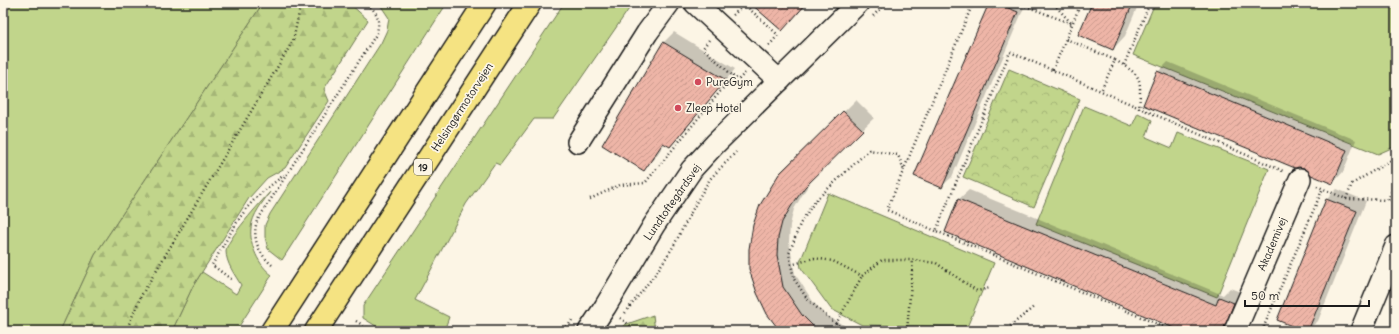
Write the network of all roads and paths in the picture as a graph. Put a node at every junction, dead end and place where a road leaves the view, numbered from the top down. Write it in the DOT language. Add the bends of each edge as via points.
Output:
graph roads {
  1 [pos="301,3"];
  2 [pos="366,3"];
  3 [pos="485,3"];
  4 [pos="530,3"];
  5 [pos="669,3"];
  6 [pos="695,3"];
  7 [pos="743,3"];
  8 [pos="886,3"];
  9 [pos="973,3"];
  10 [pos="1018,3"];
  11 [pos="1053,3"];
  12 [pos="1081,3"];
  13 [pos="1150,3"];
  14 [pos="865,10"];
  15 [pos="1072,24"];
  16 [pos="1066,39"];
  17 [pos="756,60"];
  18 [pos="1115,60"];
  19 [pos="1124,65"];
  20 [pos="1053,70"];
  21 [pos="780,80"];
  22 [pos="1101,91"];
  23 [pos="1139,109"];
  24 [pos="578,142"];
  25 [pos="736,151"];
  26 [pos="1396,157"];
  27 [pos="904,170"];
  28 [pos="286,174"];
  29 [pos="1300,179"];
  30 [pos="1396,180"];
  31 [pos="1324,188"];
  32 [pos="590,199"];
  33 [pos="1346,199"];
  34 [pos="1388,200"];
  35 [pos="1396,200"];
  36 [pos="936,231"];
  37 [pos="1396,246"];
  38 [pos="913,260"];
  39 [pos="272,265"];
  40 [pos="792,265"];
  41 [pos="862,276"];
  42 [pos="231,279"];
  43 [pos="990,288"];
  44 [pos="1035,306"];
  45 [pos="356,321"];
  46 [pos="836,324"];
  47 [pos="616,325"];
  48 [pos="568,326"];
  49 [pos="631,326"];
  50 [pos="1264,327"];
  51 [pos="126,331"];
  52 [pos="272,331"];
  53 [pos="316,331"];
  54 [pos="372,331"];
  55 [pos="554,331"];
  56 [pos="589,331"];
  57 [pos="628,331"];
  58 [pos="854,331"];
  59 [pos="907,331"];
  60 [pos="1004,331"];
  61 [pos="1174,331"];
  62 [pos="1235,331"];
  63 [pos="1262,331"];
  64 [pos="1273,331"];
  65 [pos="1361,331"];
  1 -- 51 [label="path" via="293,41 141,296"];
  2 -- 28 [label="path" via="374,10 379,21 377,33"];
  3 -- 52 [label="highway"];
  4 -- 53 [label="highway, Helsingørmotorvejen / 19"];
  5 -- 24 [label="street"];
  6 -- 17 [label="street"];
  7 -- 17 [label="path" via="778,35"];
  8 -- 14 [label="path"];
  9 -- 27 [label="path"];
  10 -- 15 [label="path"];
  11 -- 15 [label="path"];
  12 -- 15 [label="path"];
  13 -- 19 [label="path"];
  14 -- 21 [label="street, Lundtoftegårdsvej"];
  15 -- 16 [label="path"];
  16 -- 18 [label="path"];
  16 -- 20 [label="path"];
  17 -- 21 [label="street"];
  17 -- 32 [label="path" via="738,80 733,76 645,183 620,185"];
  18 -- 19 [label="path"];
  18 -- 22 [label="path"];
  19 -- 23 [label="path" via="1138,76 1141,83"];
  20 -- 22 [label="path"];
  20 -- 36 [label="path" via="1010,52"];
  21 -- 56 [label="street, Lundtoftegårdsvej" via="692,169 654,225"];
  22 -- 23 [label="path"];
  23 -- 29 [label="path"];
  25 -- 47 [label="path" via="710,179 673,247"];
  26 -- 33 [label="path" via="1352,184"];
  27 -- 36 [label="path" via="887,210"];
  27 -- 40 [label="path" via="898,155 869,150 815,201 800,224 789,254"];
  28 -- 39 [label="path" via="261,214 255,233 257,244"];
  28 -- 42 [label="path" via="254,200 212,265"];
  29 -- 31 [label="path"];
  29 -- 62 [label="street, Akademivej"];
  30 -- 34 [label="path"];
  31 -- 33 [label="path"];
  31 -- 50 [label="path"];
  33 -- 34 [label="path"];
  34 -- 35 [label="path"];
  36 -- 61 [label="path"];
  37 -- 65 [label="street"];
  38 -- 41 [label="path" via="882,260"];
  38 -- 43 [label="path" via="936,263 977,290"];
  38 -- 59 [label="path"];
  40 -- 41 [label="path" via="814,258 833,261"];
  40 -- 46 [label="path" via="794,278 808,300"];
  41 -- 46 [label="path"];
  44 -- 60 [label="path"];
  45 -- 54 [label="path"];
  46 -- 58 [label="path"];
  48 -- 55 [label="path"];
  49 -- 57 [label="path"];
  50 -- 63 [label="path"];
  50 -- 64 [label="path"];
}
